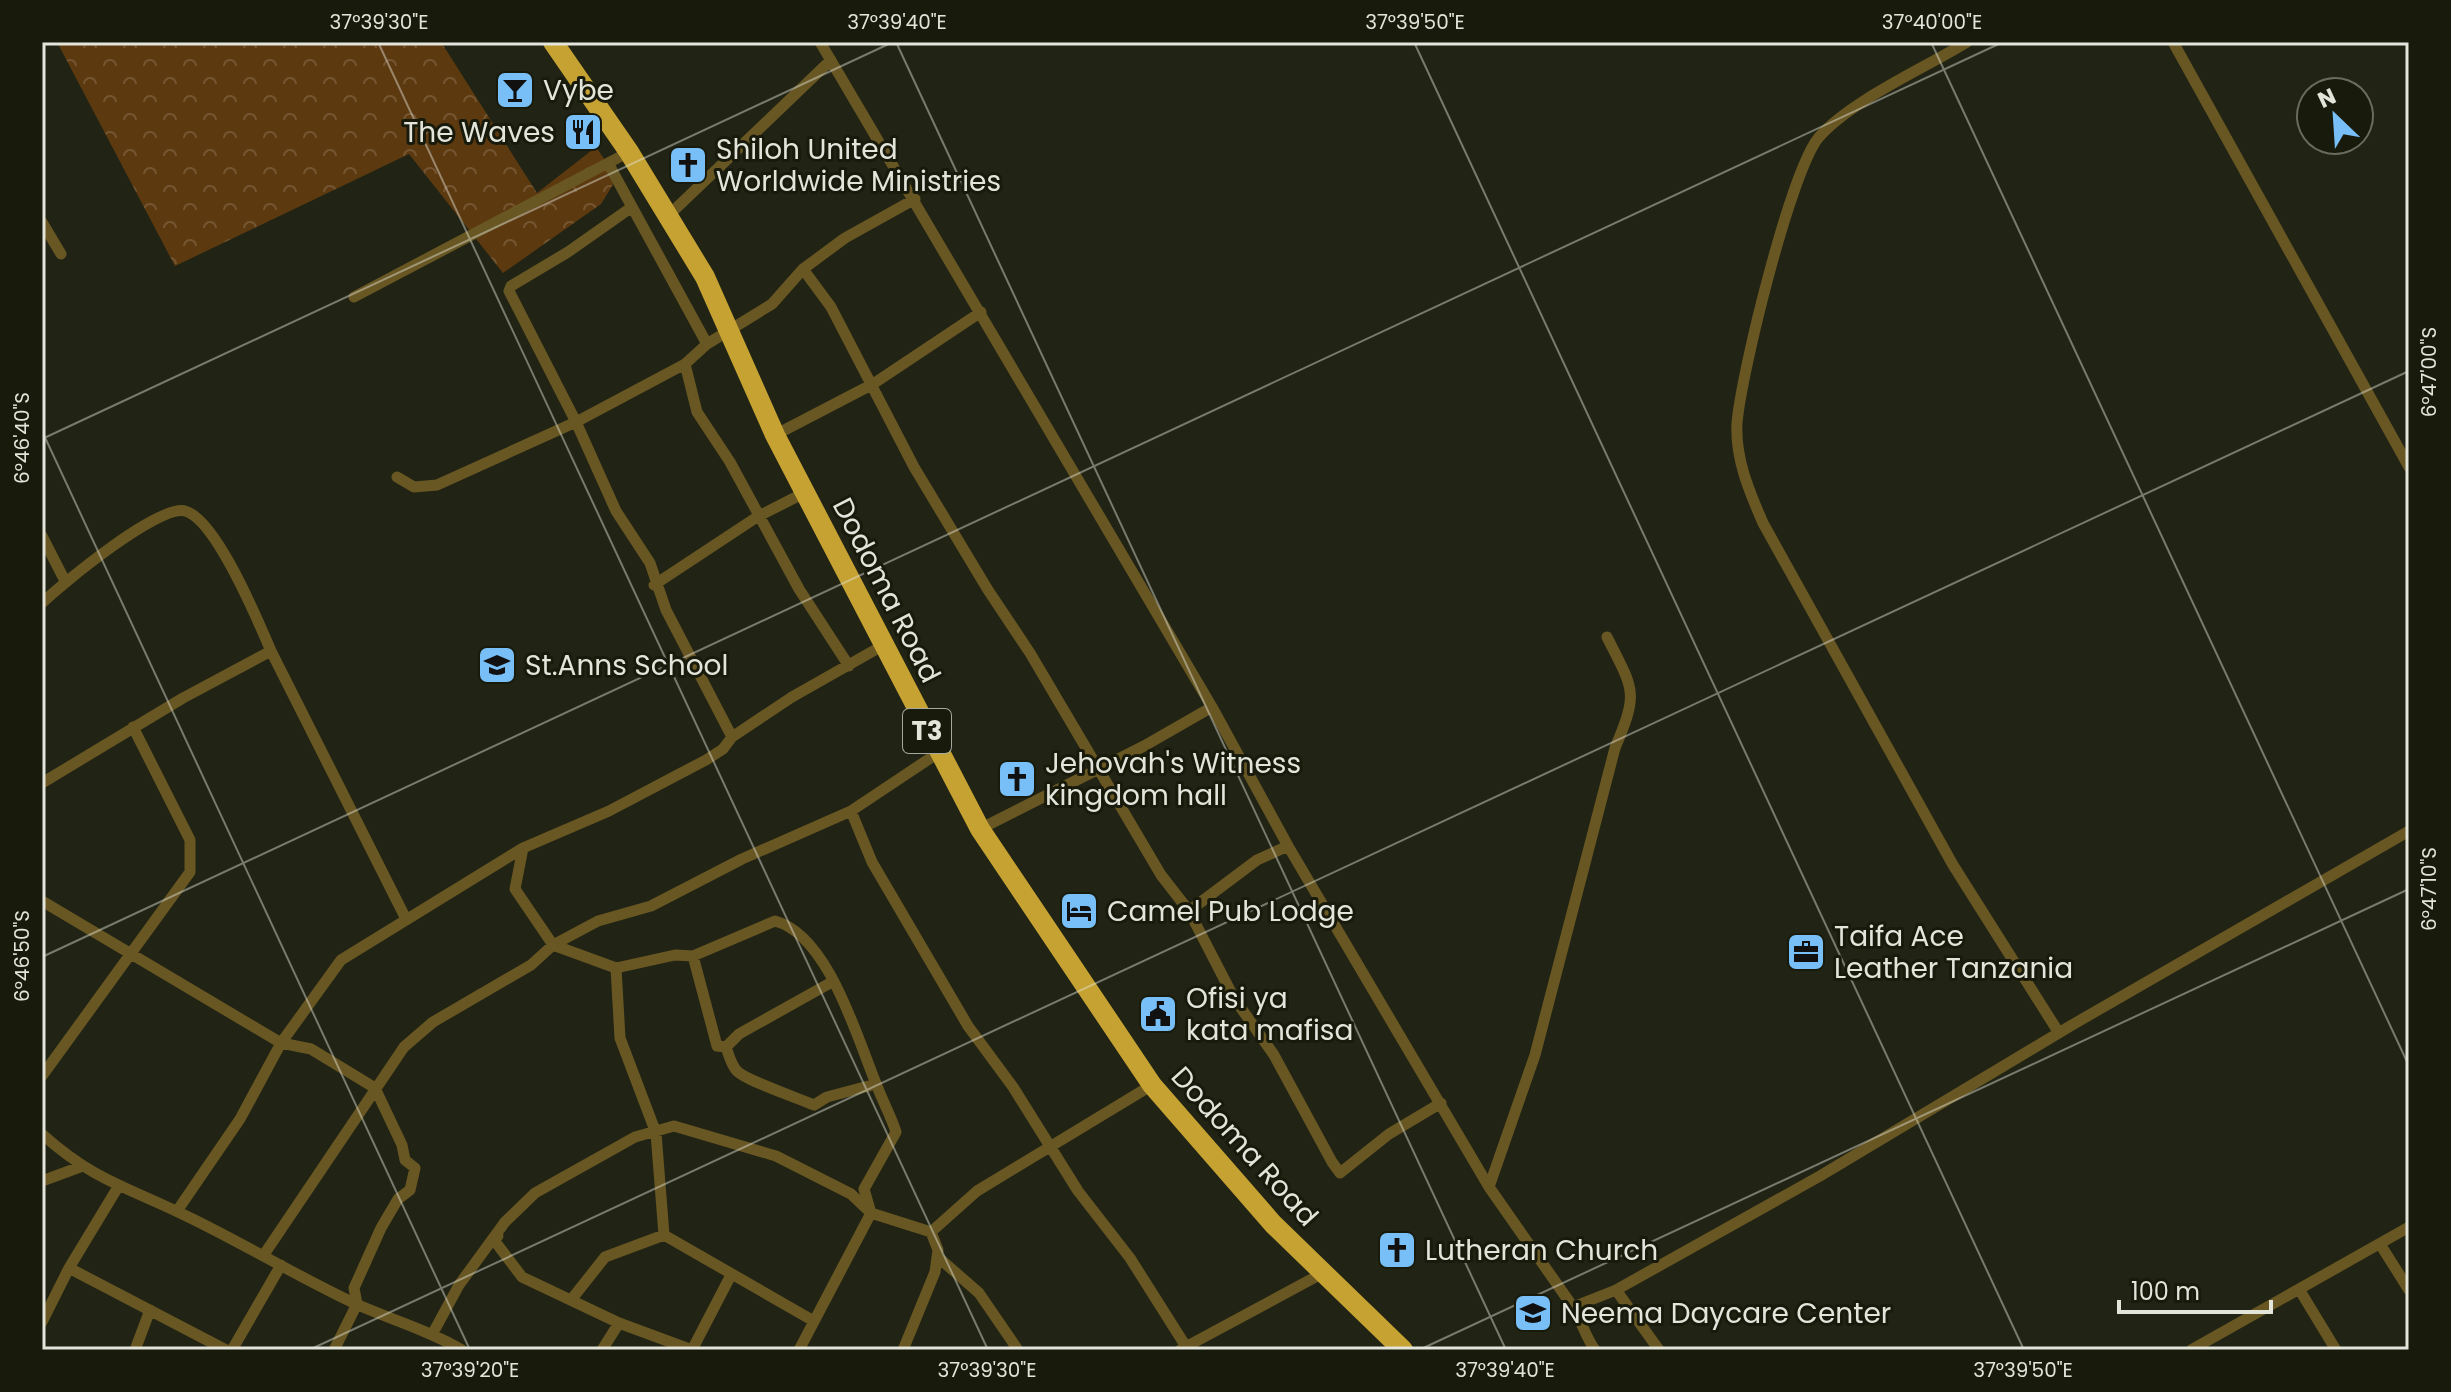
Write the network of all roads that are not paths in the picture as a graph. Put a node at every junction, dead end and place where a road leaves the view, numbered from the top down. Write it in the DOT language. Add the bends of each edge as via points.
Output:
graph roads {
  1 [pos="553,42"];
  2 [pos="820,42"];
  3 [pos="1967,42"];
  4 [pos="2173,42"];
  5 [pos="831,60"];
  6 [pos="629,152"];
  7 [pos="608,163"];
  8 [pos="915,199"];
  9 [pos="632,207"];
  10 [pos="669,215"];
  11 [pos="42,222"];
  12 [pos="61,254"];
  13 [pos="803,269"];
  14 [pos="354,297"];
  15 [pos="981,312"];
  16 [pos="730,331"];
  17 [pos="707,344"];
  18 [pos="685,364"];
  19 [pos="873,384"];
  20 [pos="576,422"];
  21 [pos="775,435"];
  22 [pos="2409,467"];
  23 [pos="397,477"];
  24 [pos="806,492"];
  25 [pos="757,517"];
  26 [pos="42,536"];
  27 [pos="65,581"];
  28 [pos="654,585"];
  29 [pos="42,603"];
  30 [pos="1607,637"];
  31 [pos="882,646"];
  32 [pos="271,651"];
  33 [pos="849,666"];
  34 [pos="1212,707"];
  35 [pos="133,727"];
  36 [pos="732,737"];
  37 [pos="938,753"];
  38 [pos="1100,767"];
  39 [pos="42,783"];
  40 [pos="851,811"];
  41 [pos="980,829"];
  42 [pos="2409,831"];
  43 [pos="1288,846"];
  44 [pos="523,848"];
  45 [pos="42,901"];
  46 [pos="1189,911"];
  47 [pos="406,919"];
  48 [pos="553,945"];
  49 [pos="132,955"];
  50 [pos="693,956"];
  51 [pos="616,968"];
  52 [pos="832,982"];
  53 [pos="2059,1033"];
  54 [pos="281,1043"];
  55 [pos="726,1047"];
  56 [pos="42,1076"];
  57 [pos="876,1084"];
  58 [pos="1152,1085"];
  59 [pos="375,1088"];
  60 [pos="1441,1103"];
  61 [pos="656,1133"];
  62 [pos="42,1134"];
  63 [pos="1051,1146"];
  64 [pos="80,1167"];
  65 [pos="42,1181"];
  66 [pos="118,1187"];
  67 [pos="1489,1187"];
  68 [pos="177,1211"];
  69 [pos="871,1213"];
  70 [pos="505,1222"];
  71 [pos="2409,1227"];
  72 [pos="931,1232"];
  73 [pos="664,1235"];
  74 [pos="2380,1244"];
  75 [pos="263,1256"];
  76 [pos="939,1258"];
  77 [pos="281,1265"];
  78 [pos="69,1268"];
  79 [pos="1323,1273"];
  80 [pos="731,1275"];
  81 [pos="2299,1289"];
  82 [pos="1616,1290"];
  83 [pos="2409,1290"];
  84 [pos="571,1300"];
  85 [pos="357,1304"];
  86 [pos="1573,1307"];
  87 [pos="150,1310"];
  88 [pos="812,1320"];
  89 [pos="42,1322"];
  90 [pos="619,1323"];
  91 [pos="433,1333"];
  92 [pos="1182,1348"];
  93 [pos="135,1350"];
  94 [pos="229,1350"];
  95 [pos="334,1350"];
  96 [pos="462,1350"];
  97 [pos="602,1350"];
  98 [pos="692,1350"];
  99 [pos="799,1350"];
  100 [pos="903,1350"];
  101 [pos="1018,1350"];
  102 [pos="1403,1350"];
  103 [pos="1595,1350"];
  104 [pos="1659,1350"];
  105 [pos="2191,1350"];
  106 [pos="2336,1350"];
  1 -- 6 [label="highway, Dodoma Road / T3"];
  2 -- 5 [label="street"];
  3 -- 53 [label="street" via="1840,115 1809,153 1771,268 1737,425 1742,475 1763,523 1953,865"];
  4 -- 22 [label="street"];
  5 -- 8 [label="street"];
  5 -- 10 [label="street"];
  6 -- 7 [label="street"];
  6 -- 10 [label="highway, Dodoma Road / T3"];
  7 -- 9 [label="street"];
  7 -- 14 [label="street"];
  8 -- 13 [label="street" via="845,238"];
  8 -- 15 [label="street"];
  9 -- 17 [label="street"];
  9 -- 20 [label="street" via="509,291"];
  10 -- 16 [label="highway, Dodoma Road / T3"];
  11 -- 12 [label="street"];
  13 -- 16 [label="street" via="772,304"];
  13 -- 19 [label="street" via="831,307"];
  15 -- 19 [label="street"];
  15 -- 34 [label="street"];
  16 -- 17 [label="street"];
  16 -- 21 [label="highway, Dodoma Road / T3"];
  17 -- 18 [label="street"];
  18 -- 20 [label="street"];
  18 -- 25 [label="street" via="697,412"];
  19 -- 21 [label="street"];
  19 -- 38 [label="street" via="914,467"];
  20 -- 23 [label="street" via="437,485 414,487"];
  20 -- 28 [label="street" via="616,511 650,563"];
  21 -- 24 [label="highway, Dodoma Road / T3"];
  24 -- 25 [label="street"];
  24 -- 31 [label="highway, Dodoma Road / T3"];
  25 -- 28 [label="street"];
  25 -- 33 [label="street"];
  26 -- 27 [label="street"];
  27 -- 29 [label="street"];
  27 -- 32 [label="street" via="136,531 172,511 188,511 219,548"];
  28 -- 36 [label="street"];
  30 -- 67 [label="street" via="1632,687 1632,708 1615,748 1535,1055"];
  31 -- 33 [label="street"];
  31 -- 37 [label="highway, Dodoma Road / T3"];
  32 -- 35 [label="street"];
  32 -- 47 [label="street"];
  33 -- 36 [label="street"];
  34 -- 38 [label="street"];
  34 -- 43 [label="street"];
  35 -- 39 [label="street"];
  35 -- 49 [label="street" via="192,847 188,879"];
  36 -- 44 [label="street" via="706,760"];
  37 -- 40 [label="street"];
  37 -- 41 [label="highway, Dodoma Road / T3"];
  38 -- 41 [label="street"];
  38 -- 46 [label="street" via="1161,875"];
  40 -- 48 [label="street" via="651,906 598,921"];
  40 -- 63 [label="street" via="872,862 968,1026"];
  41 -- 58 [label="highway, Dodoma Road / T3"];
  42 -- 53 [label="street"];
  43 -- 46 [label="street" via="1257,860"];
  43 -- 60 [label="street"];
  44 -- 47 [label="street"];
  44 -- 48 [label="street" via="515,889"];
  45 -- 49 [label="street"];
  46 -- 60 [label="street" via="1234,998 1274,1055 1340,1173 1389,1134"];
  47 -- 54 [label="street" via="341,960"];
  48 -- 51 [label="street"];
  48 -- 59 [label="street" via="531,965 413,1037"];
  49 -- 54 [label="street"];
  49 -- 56 [label="street"];
  50 -- 51 [label="street"];
  50 -- 52 [label="street" via="779,922 810,945"];
  50 -- 55 [label="street" via="717,1046"];
  51 -- 61 [label="street" via="620,1038"];
  52 -- 55 [label="street" via="739,1034"];
  52 -- 57 [label="street" via="857,1029"];
  53 -- 82 [label="street"];
  54 -- 59 [label="street" via="311,1049"];
  54 -- 68 [label="street" via="240,1119"];
  55 -- 57 [label="street" via="734,1069 748,1080 814,1105"];
  57 -- 69 [label="street" via="896,1132 864,1189"];
  58 -- 63 [label="street"];
  58 -- 79 [label="highway, Dodoma Road / T3" via="1273,1224"];
  59 -- 75 [label="street"];
  59 -- 85 [label="street" via="405,1160 415,1168 410,1190 398,1199 354,1288"];
  60 -- 67 [label="street"];
  61 -- 69 [label="street" via="674,1126 776,1156 851,1194"];
  61 -- 70 [label="street" via="635,1137 546,1187"];
  61 -- 73 [label="street"];
  62 -- 64 [label="street"];
  63 -- 72 [label="street" via="977,1191"];
  63 -- 92 [label="street" via="1130,1258"];
  64 -- 65 [label="street"];
  64 -- 66 [label="street"];
  66 -- 68 [label="street"];
  66 -- 78 [label="street"];
  67 -- 86 [label="street"];
  68 -- 75 [label="street"];
  69 -- 72 [label="street"];
  69 -- 88 [label="street"];
  70 -- 84 [label="street" via="505,1230 494,1240 516,1271"];
  70 -- 91 [label="street" via="459,1285"];
  71 -- 74 [label="street"];
  72 -- 76 [label="street"];
  73 -- 80 [label="street"];
  73 -- 84 [label="street" via="605,1257"];
  74 -- 81 [label="street"];
  74 -- 83 [label="street"];
  75 -- 77 [label="street"];
  76 -- 100 [label="street"];
  76 -- 101 [label="street" via="979,1293"];
  77 -- 85 [label="street"];
  77 -- 94 [label="street"];
  78 -- 87 [label="street"];
  78 -- 89 [label="street"];
  79 -- 92 [label="street"];
  79 -- 102 [label="highway, Dodoma Road / T3"];
  80 -- 88 [label="street"];
  80 -- 98 [label="street"];
  81 -- 105 [label="street"];
  81 -- 106 [label="street"];
  82 -- 86 [label="street"];
  82 -- 104 [label="street"];
  84 -- 90 [label="street"];
  85 -- 91 [label="street"];
  85 -- 95 [label="street"];
  86 -- 103 [label="street"];
  87 -- 93 [label="street"];
  87 -- 94 [label="street"];
  88 -- 99 [label="street"];
  90 -- 97 [label="street"];
  90 -- 98 [label="street"];
  91 -- 96 [label="street"];
}
